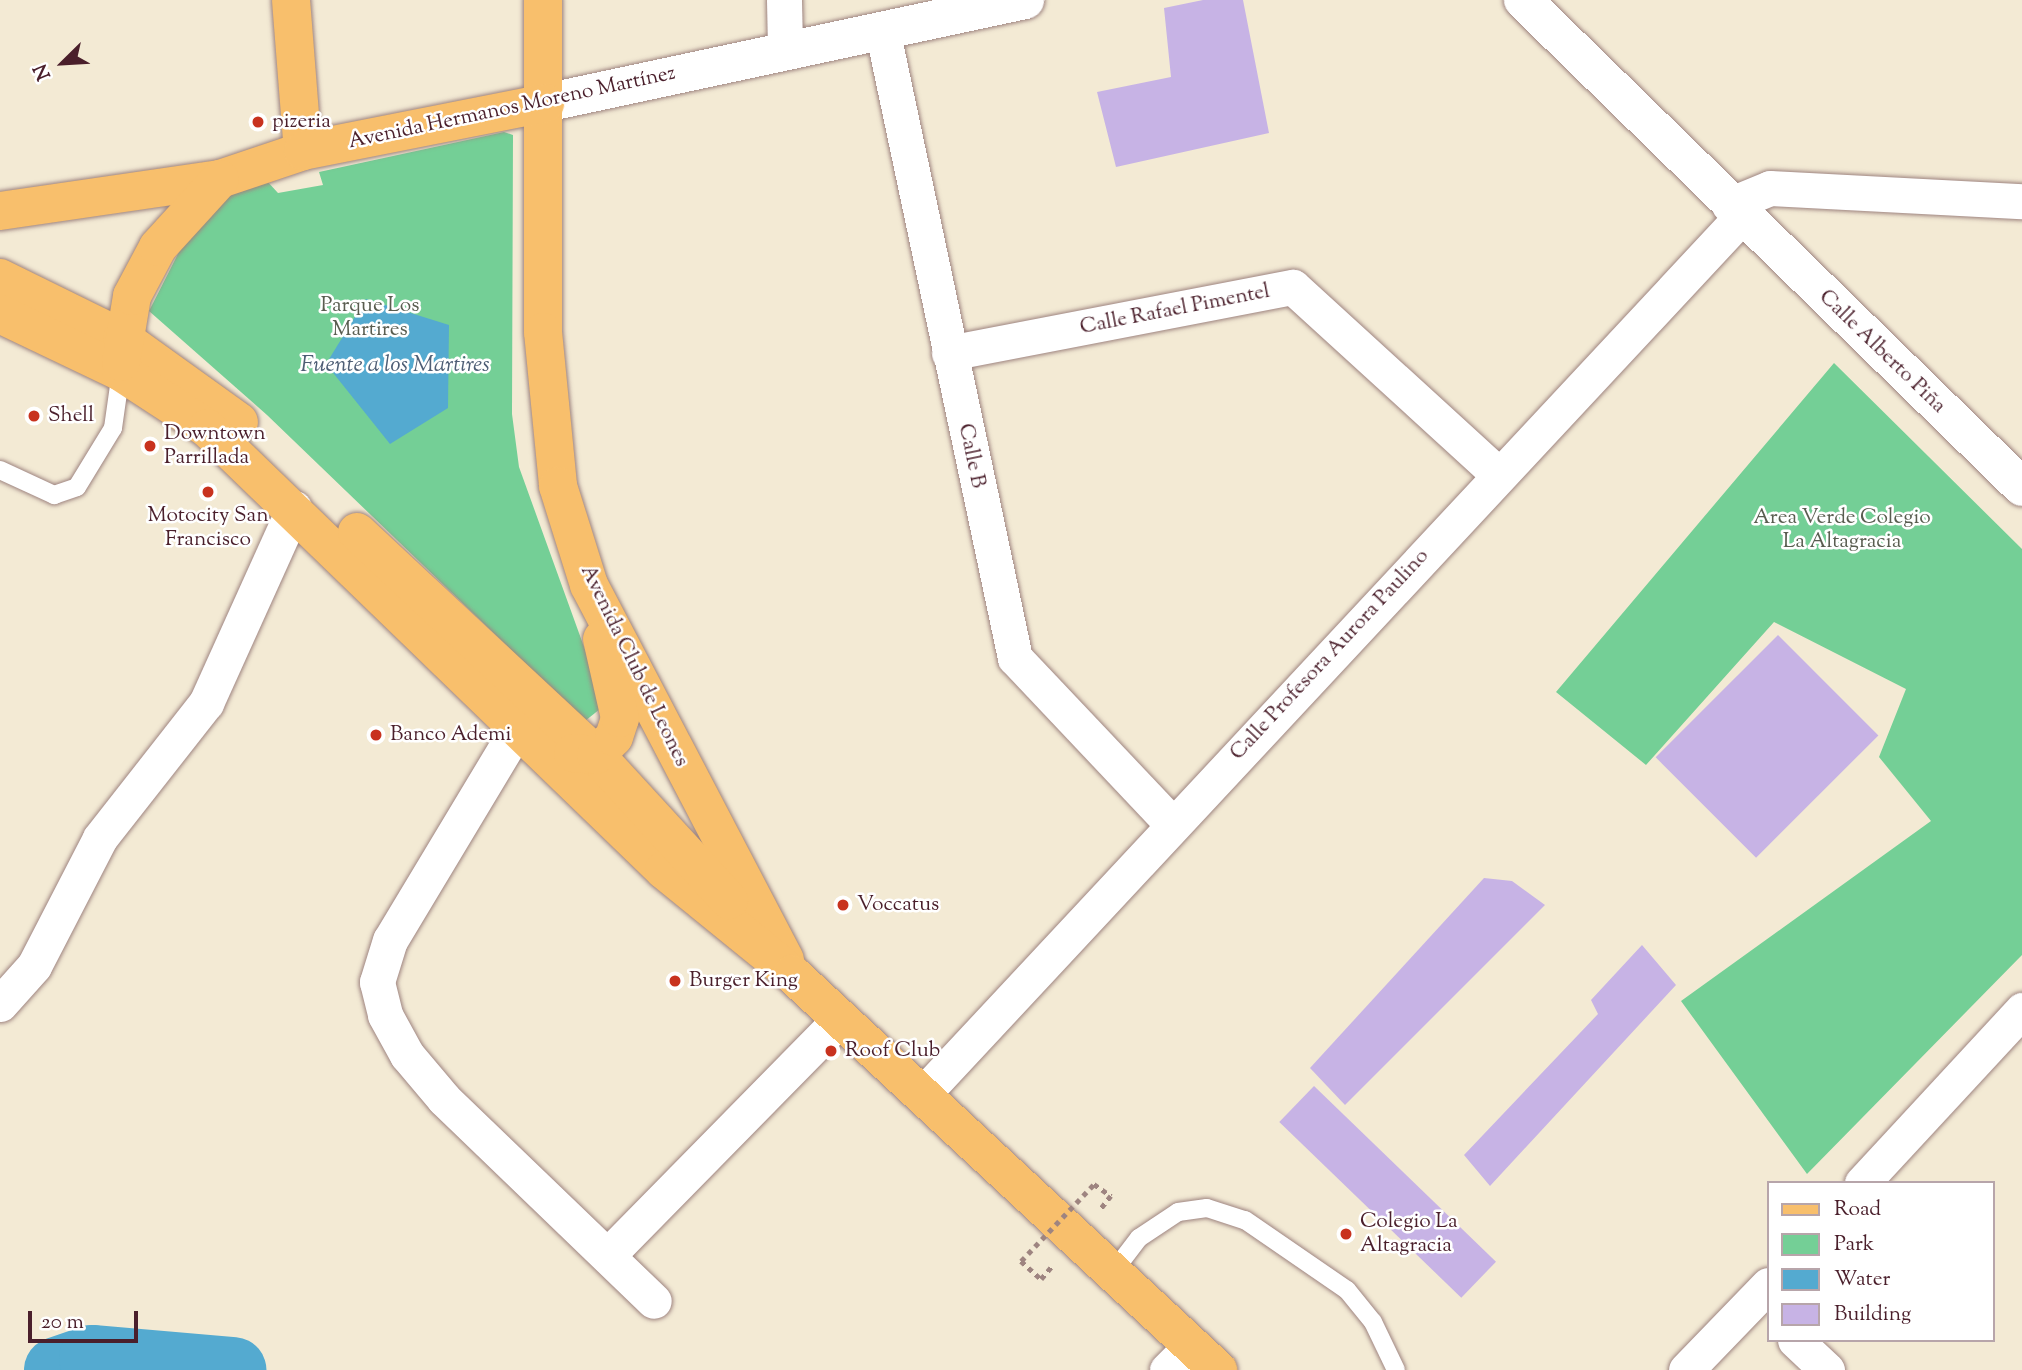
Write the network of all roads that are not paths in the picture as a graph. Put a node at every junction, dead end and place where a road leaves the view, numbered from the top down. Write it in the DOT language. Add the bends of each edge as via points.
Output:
graph roads {
  1 [pos="291,0"];
  2 [pos="543,0"];
  3 [pos="784,0"];
  4 [pos="1025,0"];
  5 [pos="1523,0"];
  6 [pos="975,5"];
  7 [pos="882,29"];
  8 [pos="785,49"];
  9 [pos="545,103"];
  10 [pos="303,151"];
  11 [pos="220,179"];
  12 [pos="2022,201"];
  13 [pos="0,211"];
  14 [pos="1735,211"];
  15 [pos="0,278"];
  16 [pos="0,314"];
  17 [pos="949,353"];
  18 [pos="121,355"];
  19 [pos="0,470"];
  20 [pos="1498,474"];
  21 [pos="2022,487"];
  22 [pos="294,508"];
  23 [pos="589,585"];
  24 [pos="517,729"];
  25 [pos="596,755"];
  26 [pos="1172,824"];
  27 [pos="792,974"];
  28 [pos="0,1004"];
  29 [pos="2022,1010"];
  30 [pos="840,1019"];
  31 [pos="922,1095"];
  32 [pos="1864,1181"];
  33 [pos="610,1253"];
  34 [pos="1113,1272"];
  35 [pos="654,1301"];
  36 [pos="1763,1301"];
  37 [pos="1797,1342"];
  38 [pos="1192,1362"];
  39 [pos="1396,1370"];
  40 [pos="1686,1370"];
  41 [pos="1826,1370"];
  1 -- 10 [label="main road"];
  2 -- 9 [label="main road, Avenida Club de Leones"];
  3 -- 8 [label="street"];
  4 -- 6 [label="street, Avenida Hermanos Moreno Martínez"];
  5 -- 14 [label="street, Calle Alberto Piña"];
  6 -- 7 [label="street, Avenida Hermanos Moreno Martínez"];
  7 -- 8 [label="street, Avenida Hermanos Moreno Martínez"];
  7 -- 17 [label="street, Calle B"];
  8 -- 9 [label="street, Avenida Hermanos Moreno Martínez"];
  9 -- 10 [label="main road, Avenida Hermanos Moreno Martínez"];
  9 -- 23 [label="main road, Avenida Club de Leones" via="543,332 558,486"];
  10 -- 11 [label="main road, Avenida Hermanos Moreno Martínez"];
  11 -- 13 [label="main road, Avenida Hermanos Moreno Martínez"];
  11 -- 18 [label="main road" via="158,247 132,296"];
  12 -- 14 [label="street, Calle Profesora Aurora Paulino" via="1770,188"];
  14 -- 20 [label="street, Calle Profesora Aurora Paulino"];
  14 -- 21 [label="street, Calle Alberto Piña"];
  15 -- 18 [label="main road"];
  16 -- 18 [label="main road"];
  17 -- 20 [label="street, Calle Rafael Pimentel" via="1293,287"];
  17 -- 26 [label="street, Calle B" via="1015,658"];
  18 -- 19 [label="lane" via="113,429 77,487 54,495"];
  18 -- 22 [label="main road"];
  18 -- 25 [label="main road" via="222,406"];
  20 -- 26 [label="street, Calle Profesora Aurora Paulino"];
  22 -- 24 [label="main road"];
  22 -- 28 [label="street" via="206,703 100,838 34,965"];
  23 -- 25 [label="main road" via="620,718"];
  23 -- 27 [label="main road, Avenida Club de Leones"];
  24 -- 25 [label="main road" via="569,752"];
  24 -- 27 [label="main road" via="664,870"];
  24 -- 33 [label="street" via="415,893 377,982 385,1015 407,1055 444,1099"];
  25 -- 27 [label="main road"];
  26 -- 31 [label="street, Calle Profesora Aurora Paulino"];
  27 -- 30 [label="main road"];
  29 -- 32 [label="street"];
  30 -- 31 [label="main road"];
  30 -- 33 [label="street"];
  31 -- 34 [label="main road"];
  33 -- 35 [label="street"];
  34 -- 38 [label="main road"];
  34 -- 39 [label="lane" via="1139,1238 1178,1212 1207,1208 1245,1220 1347,1290 1373,1322"];
  36 -- 40 [label="street"];
  37 -- 41 [label="street"];
}
